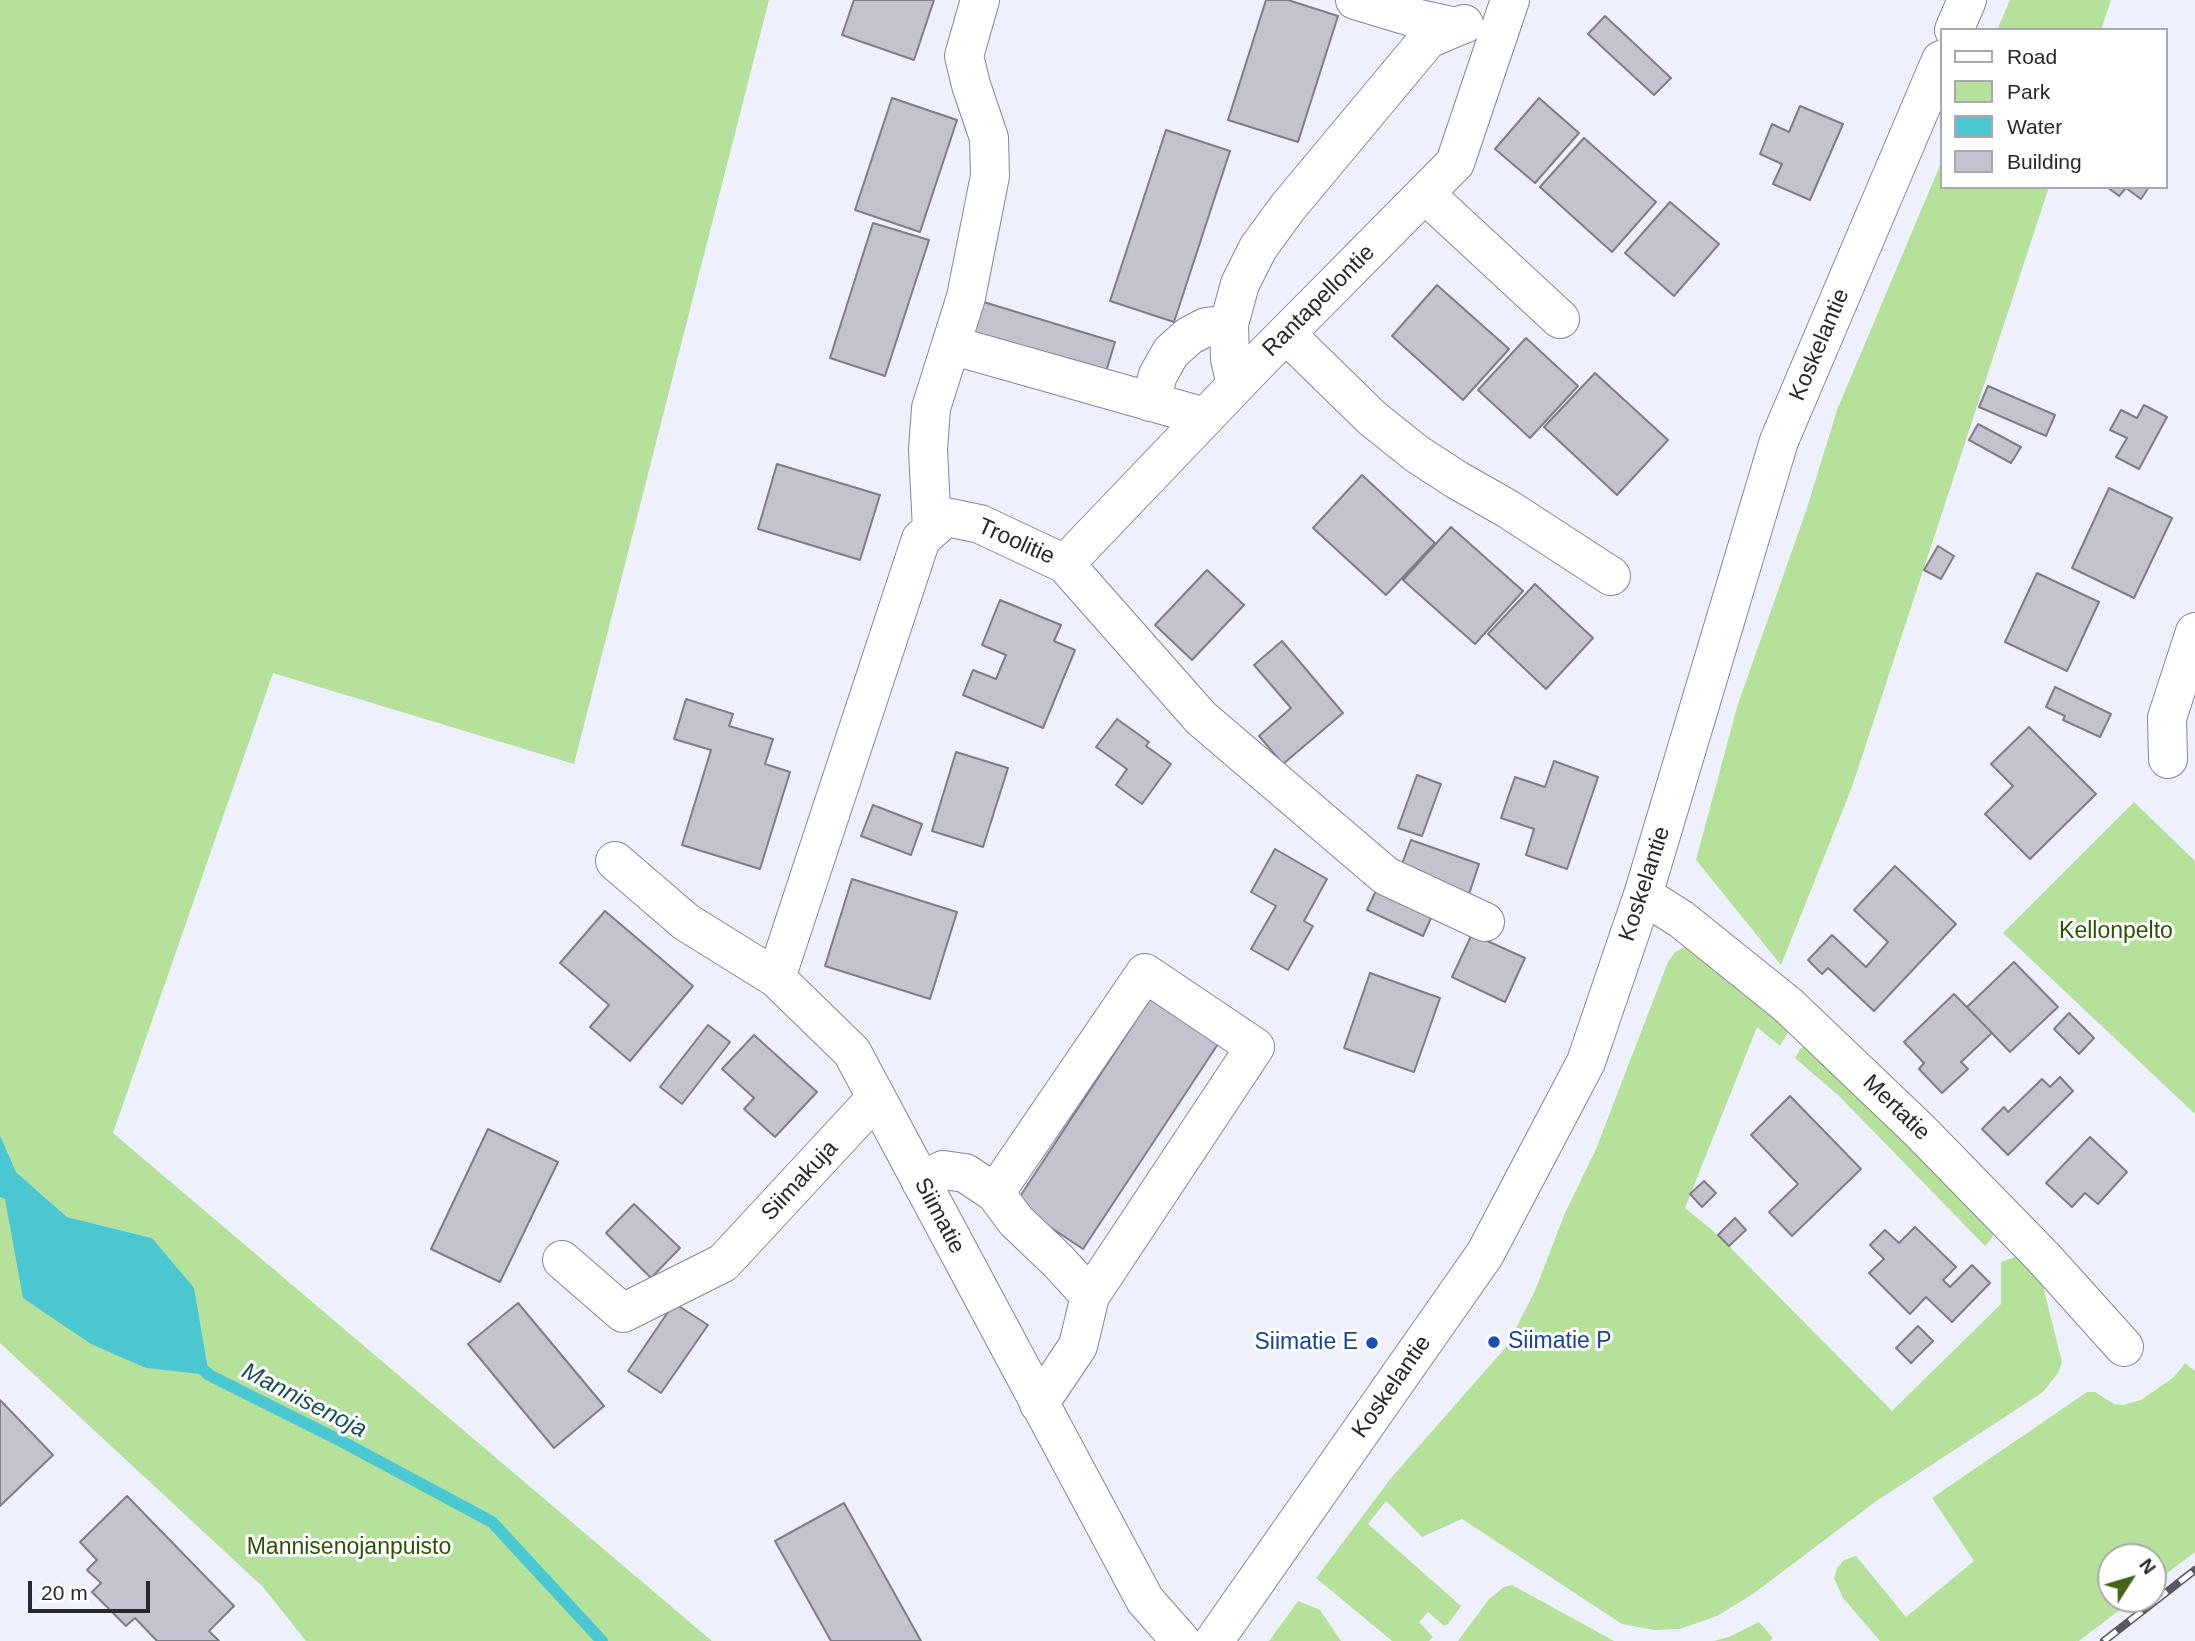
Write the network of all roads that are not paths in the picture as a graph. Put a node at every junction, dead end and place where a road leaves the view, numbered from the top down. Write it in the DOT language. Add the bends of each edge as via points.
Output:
graph roads {
  1 [pos="980,0"];
  2 [pos="1354,0"];
  3 [pos="1967,0"];
  4 [pos="1508,6"];
  5 [pos="1456,27"];
  6 [pos="1955,28"];
  7 [pos="1940,62"];
  8 [pos="1425,194"];
  9 [pos="1560,319"];
  10 [pos="1229,324"];
  11 [pos="1286,334"];
  12 [pos="951,345"];
  13 [pos="1236,385"];
  14 [pos="1150,402"];
  15 [pos="1205,417"];
  16 [pos="932,529"];
  17 [pos="1065,564"];
  18 [pos="1611,576"];
  19 [pos="2195,632"];
  20 [pos="2168,760"];
  21 [pos="615,861"];
  22 [pos="1643,895"];
  23 [pos="1485,922"];
  24 [pos="776,978"];
  25 [pos="876,1098"];
  26 [pos="921,1182"];
  27 [pos="995,1193"];
  28 [pos="562,1260"];
  29 [pos="1090,1296"];
  30 [pos="2124,1347"];
  31 [pos="1039,1405"];
  32 [pos="1181,1641"];
  33 [pos="1214,1641"];
  1 -- 12 [label="street" via="964,56 989,138 990,176"];
  2 -- 5 [label="street"];
  3 -- 6 [label="street"];
  4 -- 5 [label="street"];
  4 -- 8 [label="street, Rantapellontie" via="1455,163"];
  5 -- 10 [label="street" via="1428,39 1288,206 1258,248 1240,284"];
  7 -- 22 [label="street, Koskelantie" via="1779,441"];
  8 -- 9 [label="street"];
  8 -- 11 [label="street, Rantapellontie"];
  10 -- 13 [label="street"];
  10 -- 14 [label="street" via="1206,327 1171,352"];
  11 -- 13 [label="street, Rantapellontie"];
  11 -- 18 [label="street" via="1372,418 1417,454"];
  12 -- 14 [label="street"];
  12 -- 16 [label="street" via="931,408"];
  13 -- 15 [label="street, Rantapellontie"];
  14 -- 15 [label="street"];
  15 -- 17 [label="street, Rantapellontie"];
  16 -- 17 [label="street, Troolitie" via="946,517 981,524"];
  16 -- 24 [label="street" via="921,539"];
  17 -- 23 [label="street, Troolitie" via="1201,718 1385,876"];
  19 -- 20 [label="street" via="2167,718"];
  21 -- 24 [label="street, Siimatie" via="686,922"];
  22 -- 30 [label="street, Mertatie" via="1681,919 1788,1005 1919,1130"];
  22 -- 33 [label="street, Koskelantie" via="1586,1062 1485,1254"];
  24 -- 25 [label="street, Siimatie" via="852,1052"];
  25 -- 26 [label="street, Siimatie"];
  25 -- 28 [label="street, Siimakuja" via="723,1263 623,1313"];
  26 -- 27 [label="street" via="943,1170 965,1173"];
  26 -- 31 [label="street, Siimatie"];
  27 -- 29 [label="street" via="1016,1221"];
  27 -- 29 [label="street" via="1145,973 1255,1047"];
  29 -- 31 [label="street" via="1077,1346"];
  31 -- 32 [label="street, Siimatie" via="1145,1600"];
}
